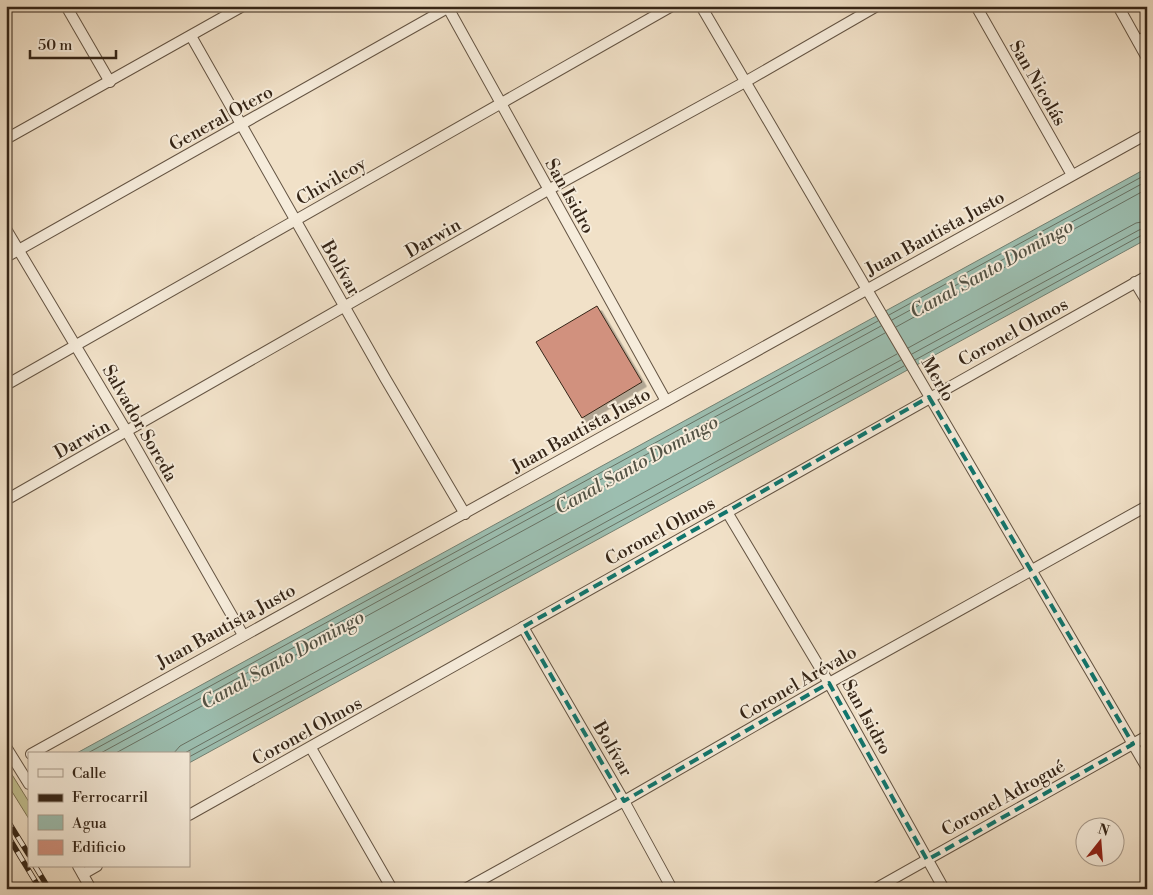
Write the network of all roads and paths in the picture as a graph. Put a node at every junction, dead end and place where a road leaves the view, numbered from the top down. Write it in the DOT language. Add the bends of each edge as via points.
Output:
graph roads {
  1 [pos="66,6"];
  2 [pos="243,6"];
  3 [pos="672,6"];
  4 [pos="701,6"];
  5 [pos="877,6"];
  6 [pos="976,6"];
  7 [pos="1118,6"];
  8 [pos="449,7"];
  9 [pos="191,36"];
  10 [pos="1142,38"];
  11 [pos="1147,58"];
  12 [pos="110,82"];
  13 [pos="746,82"];
  14 [pos="500,104"];
  15 [pos="241,125"];
  16 [pos="1147,134"];
  17 [pos="6,139"];
  18 [pos="1072,175"];
  19 [pos="548,190"];
  20 [pos="295,220"];
  21 [pos="6,229"];
  22 [pos="18,250"];
  23 [pos="6,257"];
  24 [pos="1147,276"];
  25 [pos="1135,282"];
  26 [pos="866,290"];
  27 [pos="1147,302"];
  28 [pos="345,308"];
  29 [pos="75,346"];
  30 [pos="6,385"];
  31 [pos="929,397"];
  32 [pos="666,401"];
  33 [pos="127,432"];
  34 [pos="6,500"];
  35 [pos="1147,506"];
  36 [pos="727,512"];
  37 [pos="464,514"];
  38 [pos="1031,571"];
  39 [pos="523,627"];
  40 [pos="243,634"];
  41 [pos="829,683"];
  42 [pos="1147,736"];
  43 [pos="1132,744"];
  44 [pos="6,747"];
  45 [pos="311,748"];
  46 [pos="34,752"];
  47 [pos="28,755"];
  48 [pos="16,762"];
  49 [pos="1147,768"];
  50 [pos="28,782"];
  51 [pos="624,801"];
  52 [pos="190,814"];
  53 [pos="927,860"];
  54 [pos="80,870"];
  55 [pos="91,889"];
  56 [pos="392,889"];
  57 [pos="465,889"];
  58 [pos="672,889"];
  59 [pos="875,889"];
  60 [pos="944,889"];
  1 -- 12 [label="street"];
  2 -- 9 [label="street"];
  3 -- 14 [label="street, Chivilcoy"];
  4 -- 13 [label="street, Merlo"];
  5 -- 13 [label="street, Darwin"];
  6 -- 18 [label="street, San Nicolás"];
  7 -- 10 [label="street"];
  8 -- 14 [label="street, San Isidro"];
  8 -- 15 [label="street, General Otero"];
  9 -- 12 [label="street"];
  9 -- 15 [label="street, Bolívar"];
  10 -- 11 [label="street"];
  12 -- 17 [label="street"];
  13 -- 19 [label="street, Darwin"];
  13 -- 26 [label="street, Merlo"];
  14 -- 19 [label="street, San Isidro"];
  14 -- 20 [label="street, Chivilcoy"];
  15 -- 20 [label="street, Bolívar"];
  15 -- 22 [label="street, General Otero"];
  16 -- 18 [label="street, Juan Bautista Justo"];
  18 -- 26 [label="street, Juan Bautista Justo"];
  19 -- 28 [label="street, Darwin"];
  19 -- 32 [label="street, San Isidro"];
  20 -- 28 [label="street, Bolívar"];
  20 -- 29 [label="street, Chivilcoy"];
  21 -- 22 [label="street, Salvador Soreda"];
  22 -- 23 [label="street, General Otero"];
  22 -- 29 [label="street, Salvador Soreda"];
  24 -- 25 [label="street, Coronel Olmos"];
  25 -- 27 [label="street"];
  25 -- 31 [label="street, Coronel Olmos"];
  26 -- 31 [label="street, Merlo"];
  26 -- 32 [label="street, Juan Bautista Justo"];
  28 -- 33 [label="street, Darwin"];
  28 -- 37 [label="street, Bolívar"];
  29 -- 30 [label="street, Chivilcoy"];
  29 -- 33 [label="street, Salvador Soreda"];
  31 -- 36 [label="street, Coronel Olmos"];
  31 -- 38 [label="street, Merlo"];
  32 -- 37 [label="street, Juan Bautista Justo"];
  33 -- 34 [label="street, Darwin"];
  33 -- 40 [label="street, Salvador Soreda"];
  35 -- 38 [label="street, Coronel Arévalo"];
  36 -- 39 [label="street, Coronel Olmos"];
  36 -- 41 [label="street, San Isidro"];
  37 -- 40 [label="street, Juan Bautista Justo"];
  38 -- 41 [label="street, Coronel Arévalo"];
  38 -- 43 [label="street, Merlo"];
  39 -- 45 [label="street, Coronel Olmos"];
  39 -- 51 [label="street, Bolívar"];
  40 -- 46 [label="street, Juan Bautista Justo"];
  41 -- 51 [label="street, Coronel Arévalo"];
  41 -- 53 [label="street, San Isidro"];
  42 -- 43 [label="street, Coronel Adrogué"];
  43 -- 49 [label="street, Merlo"];
  43 -- 53 [label="street, Coronel Adrogué"];
  44 -- 48 [label="street"];
  45 -- 52 [label="street, Coronel Olmos"];
  45 -- 56 [label="street"];
  47 -- 48 [label="street, Juan Bautista Justo"];
  48 -- 50 [label="street"];
  51 -- 57 [label="street, Coronel Arévalo"];
  51 -- 58 [label="street, Bolívar"];
  53 -- 59 [label="street, Coronel Adrogué"];
  53 -- 60 [label="street, San Isidro"];
  54 -- 55 [label="street"];
}
